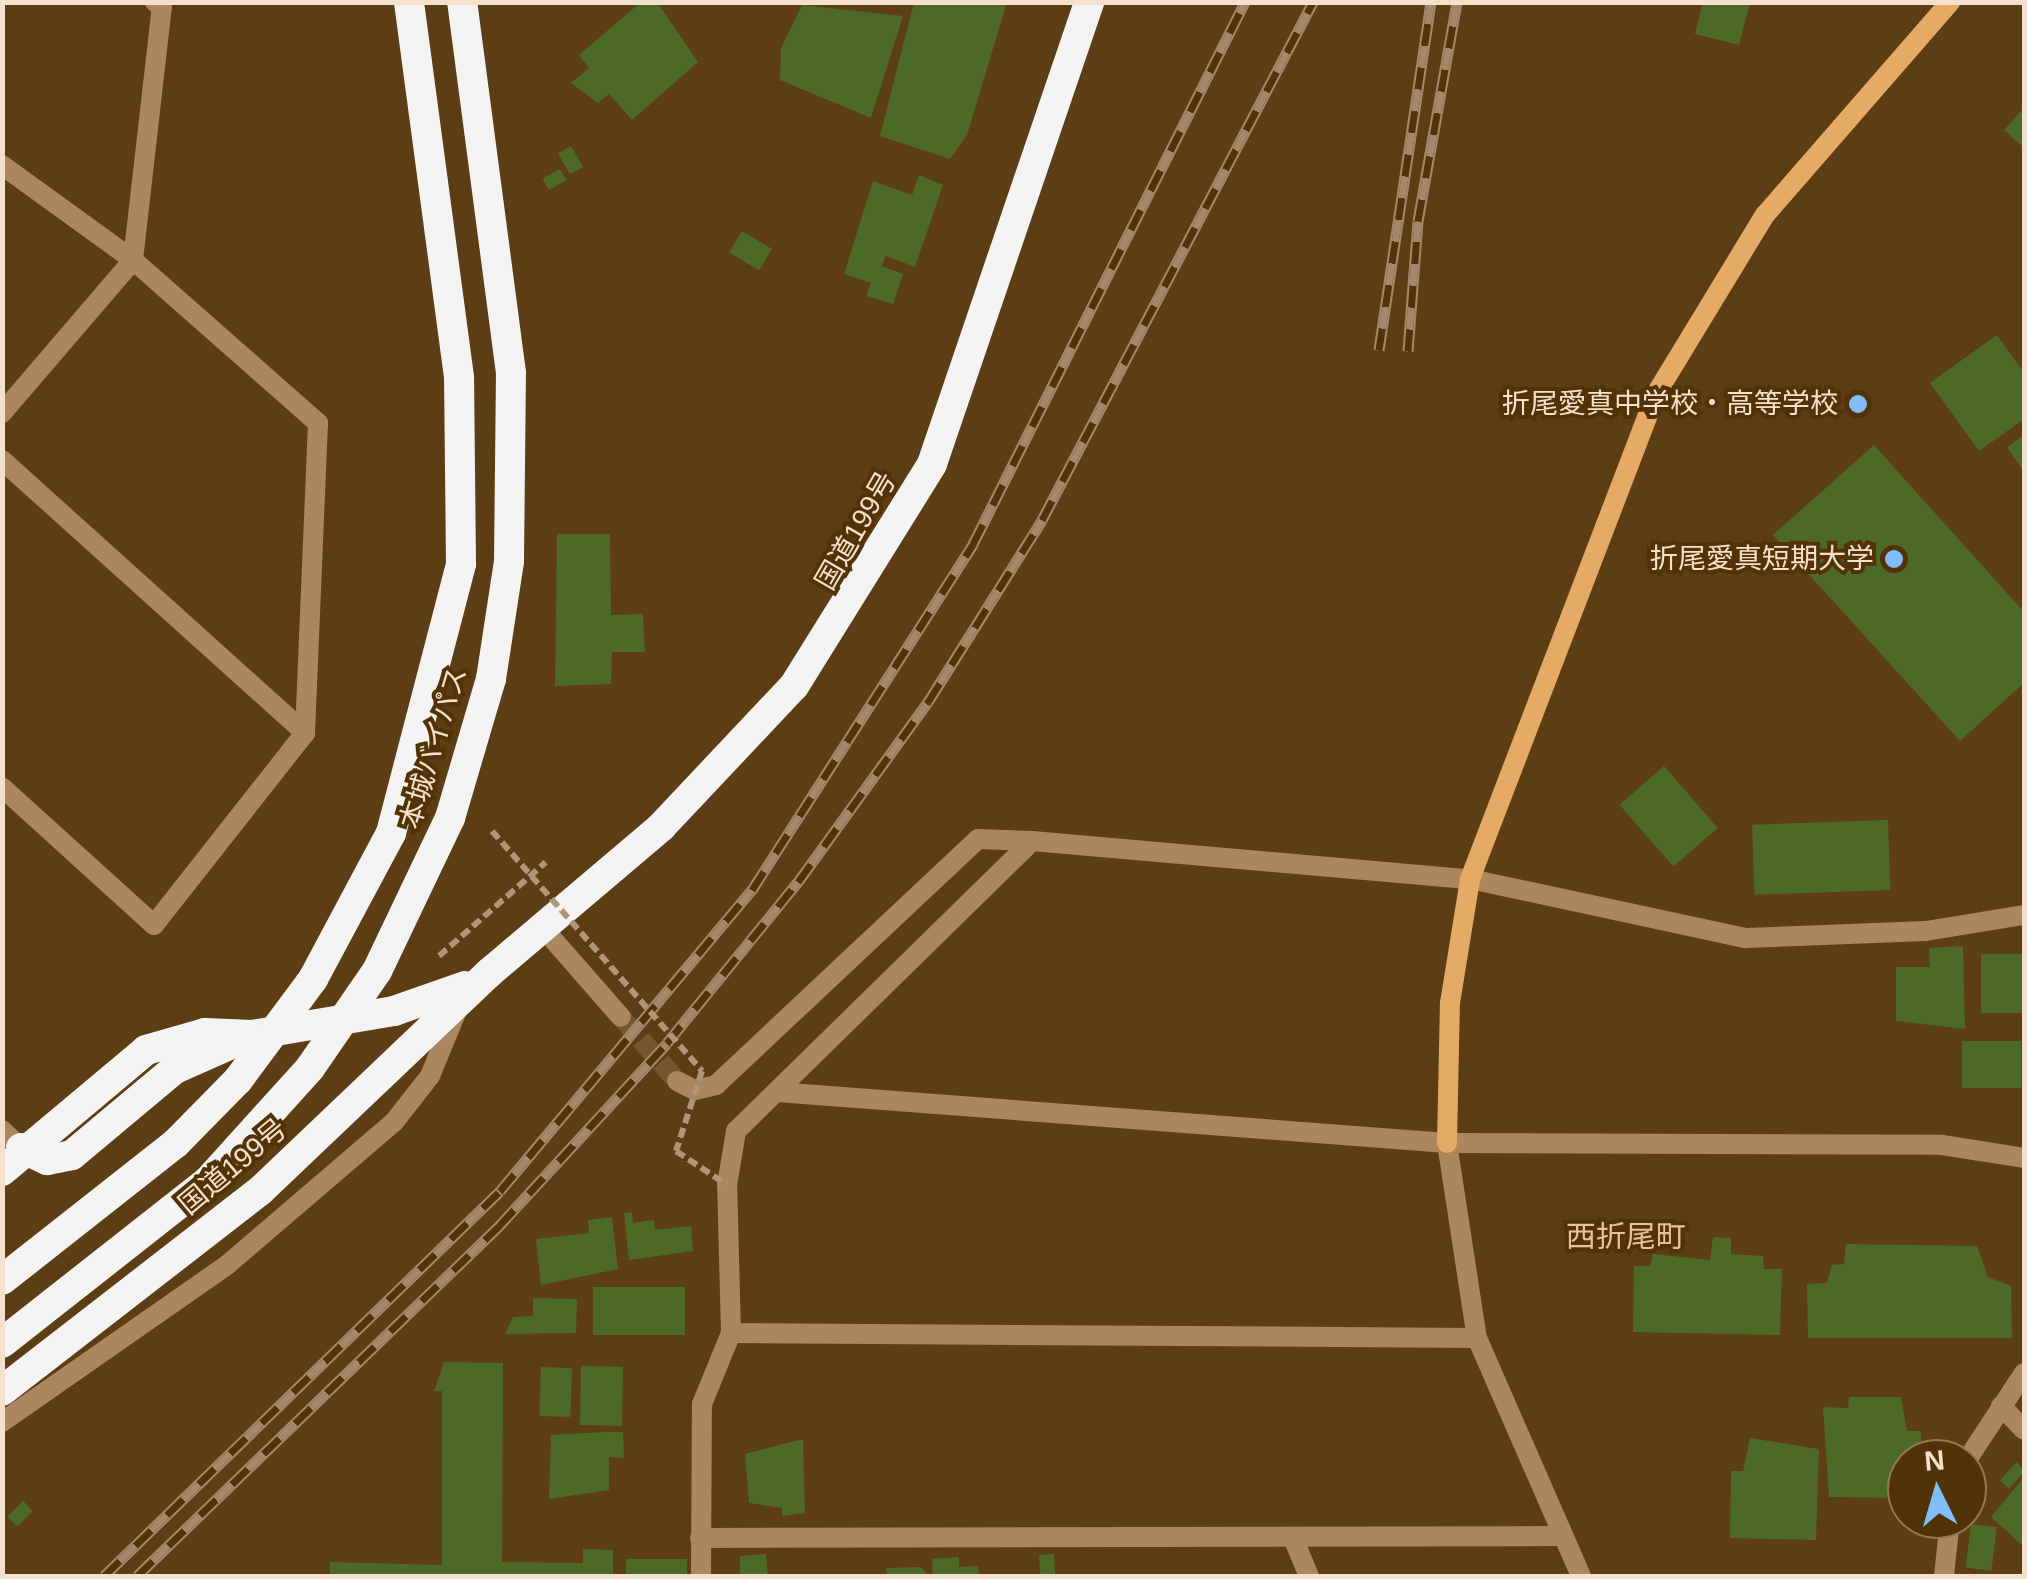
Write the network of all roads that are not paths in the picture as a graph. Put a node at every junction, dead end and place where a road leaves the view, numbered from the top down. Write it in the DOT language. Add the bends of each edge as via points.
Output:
graph roads {
  1 [pos="155,2"];
  2 [pos="410,2"];
  3 [pos="462,2"];
  4 [pos="1089,2"];
  5 [pos="1950,2"];
  6 [pos="2,166"];
  7 [pos="133,260"];
  8 [pos="2,413"];
  9 [pos="2,460"];
  10 [pos="305,733"];
  11 [pos="2,786"];
  12 [pos="1032,841"];
  13 [pos="1470,880"];
  14 [pos="2024,915"];
  15 [pos="543,928"];
  16 [pos="489,973"];
  17 [pos="461,1002"];
  18 [pos="621,1017"];
  19 [pos="252,1035"];
  20 [pos="677,1080"];
  21 [pos="777,1092"];
  22 [pos="1446,1143"];
  23 [pos="9,1150"];
  24 [pos="2024,1158"];
  25 [pos="2,1280"];
  26 [pos="731,1333"];
  27 [pos="1478,1338"];
  28 [pos="2,1344"];
  29 [pos="2024,1373"];
  30 [pos="2,1391"];
  31 [pos="2001,1406"];
  32 [pos="2,1422"];
  33 [pos="2024,1430"];
  34 [pos="1980,1439"];
  35 [pos="1558,1536"];
  36 [pos="700,1538"];
  37 [pos="1293,1538"];
  38 [pos="1948,1539"];
  39 [pos="702,1576"];
  40 [pos="1309,1576"];
  41 [pos="1581,1576"];
  42 [pos="1944,1576"];
  1 -- 7 [label="street"];
  2 -- 25 [label="highway, 本城バイパス, bridge" via="459,376 461,564 390,833 313,979 238,1080 176,1143"];
  3 -- 28 [label="highway, 本城バイパス, bridge" via="511,373 509,561 491,679 450,818 377,971 310,1068 208,1181"];
  4 -- 15 [label="highway, 国道199号" via="932,464 893,536 794,686 732,758"];
  5 -- 13 [label="street" via="1765,215 1688,334 1656,394"];
  6 -- 7 [label="street"];
  7 -- 8 [label="street"];
  7 -- 10 [label="street" via="318,424"];
  9 -- 10 [label="street"];
  10 -- 11 [label="street" via="154,925"];
  12 -- 13 [label="street"];
  12 -- 20 [label="street" via="978,839 716,1085 695,1090"];
  12 -- 21 [label="street"];
  13 -- 14 [label="street" via="1746,938 1926,931"];
  13 -- 22 [label="street" via="1450,1003"];
  15 -- 16 [label="highway, 国道199号"];
  15 -- 18 [label="street"];
  16 -- 17 [label="highway, 国道199号"];
  16 -- 19 [label="highway, 国道199号" via="394,1011"];
  17 -- 30 [label="highway, 国道199号" via="260,1191"];
  17 -- 32 [label="street" via="430,1076 394,1122 227,1265"];
  19 -- 23 [label="highway, 国道199号" via="205,1033 146,1050"];
  19 -- 23 [label="highway" via="175,1069 72,1156 47,1160"];
  21 -- 22 [label="street"];
  21 -- 26 [label="street" via="736,1130 727,1184"];
  22 -- 24 [label="street" via="1942,1145"];
  22 -- 27 [label="street"];
  26 -- 27 [label="street"];
  26 -- 36 [label="street" via="702,1404"];
  27 -- 35 [label="street"];
  29 -- 31 [label="street"];
  31 -- 33 [label="street"];
  31 -- 34 [label="street"];
  35 -- 37 [label="street"];
  35 -- 41 [label="street"];
  36 -- 37 [label="street"];
  36 -- 39 [label="street"];
  37 -- 40 [label="street"];
  38 -- 42 [label="street"];
}
